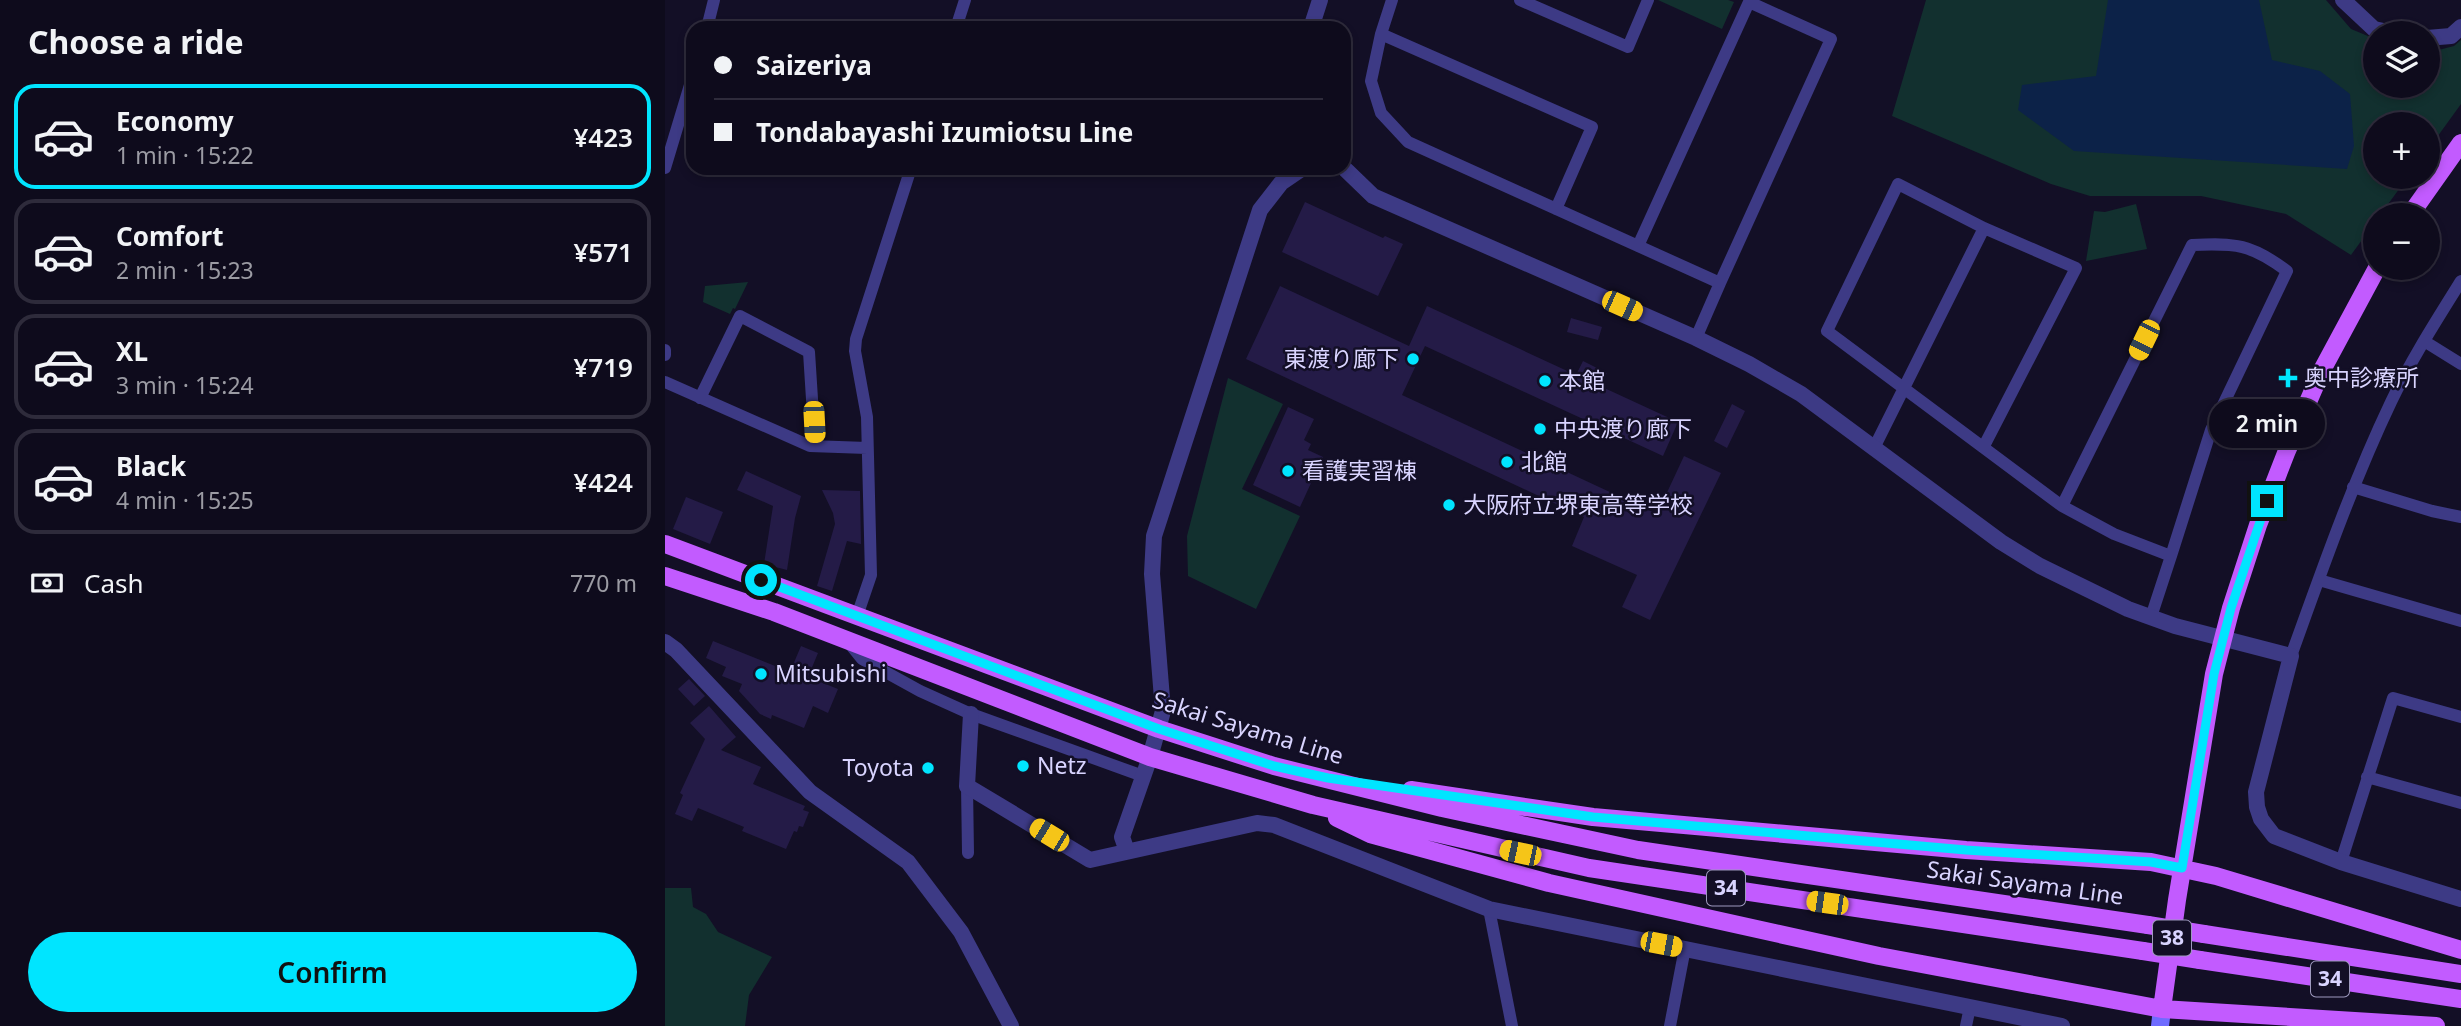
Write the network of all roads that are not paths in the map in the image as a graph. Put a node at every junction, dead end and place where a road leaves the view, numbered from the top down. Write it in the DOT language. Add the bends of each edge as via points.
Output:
graph roads {
  1 [pos="714,0"];
  2 [pos="965,0"];
  3 [pos="1319,0"];
  4 [pos="1392,0"];
  5 [pos="1520,0"];
  6 [pos="1648,0"];
  7 [pos="2343,0"];
  8 [pos="709,21"];
  9 [pos="958,21"];
  10 [pos="1313,21"];
  11 [pos="2365,21"];
  12 [pos="2461,27"];
  13 [pos="1381,34"];
  14 [pos="2440,37"];
  15 [pos="686,98"];
  16 [pos="2461,143"];
  17 [pos="665,168"];
  18 [pos="909,175"];
  19 [pos="1293,175"];
  20 [pos="1351,175"];
  21 [pos="2418,203"];
  22 [pos="1556,209"];
  23 [pos="1984,228"];
  24 [pos="1638,246"];
  25 [pos="2371,280"];
  26 [pos="2461,281"];
  27 [pos="1720,283"];
  28 [pos="1696,338"];
  29 [pos="2424,341"];
  30 [pos="2461,364"];
  31 [pos="665,382"];
  32 [pos="1905,388"];
  33 [pos="700,398"];
  34 [pos="815,446"];
  35 [pos="1984,446"];
  36 [pos="867,448"];
  37 [pos="1874,448"];
  38 [pos="2353,486"];
  39 [pos="2061,506"];
  40 [pos="2461,517"];
  41 [pos="665,544"];
  42 [pos="2171,556"];
  43 [pos="665,576"];
  44 [pos="2319,580"];
  45 [pos="857,616"];
  46 [pos="2151,617"];
  47 [pos="2461,621"];
  48 [pos="2223,640"];
  49 [pos="665,642"];
  50 [pos="849,643"];
  51 [pos="2291,656"];
  52 [pos="971,714"];
  53 [pos="2461,717"];
  54 [pos="1159,729"];
  55 [pos="1150,757"];
  56 [pos="1143,776"];
  57 [pos="2368,777"];
  58 [pos="1328,778"];
  59 [pos="967,786"];
  60 [pos="2461,803"];
  61 [pos="1313,805"];
  62 [pos="1126,851"];
  63 [pos="968,853"];
  64 [pos="2341,862"];
  65 [pos="2182,868"];
  66 [pos="2461,899"];
  67 [pos="1489,909"];
  68 [pos="1685,948"];
  69 [pos="2461,950"];
  70 [pos="2461,974"];
  71 [pos="2461,999"];
  72 [pos="1970,1007"];
  73 [pos="2161,1017"];
  74 [pos="1011,1026"];
  75 [pos="1512,1026"];
  76 [pos="1670,1026"];
  77 [pos="1966,1026"];
  78 [pos="2062,1026"];
  79 [pos="2436,1026"];
  1 -- 8 [label="street"];
  2 -- 9 [label="street"];
  3 -- 10 [label="street"];
  4 -- 13 [label="street"];
  5 -- 6 [label="street" via="1628,47"];
  7 -- 11 [label="street"];
  12 -- 14 [label="street" via="2451,36"];
  13 -- 22 [label="street" via="1371,81 1381,113 1408,142"];
  13 -- 22 [label="street" via="1592,127"];
  15 -- 17 [label="street"];
  16 -- 21 [label="main road"];
  18 -- 36 [label="street" via="856,339"];
  19 -- 54 [label="street" via="1260,210 1154,536 1152,574 1163,711"];
  20 -- 28 [label="street" via="1374,196"];
  22 -- 24 [label="street"];
  23 -- 32 [label="street"];
  23 -- 32 [label="street" via="1898,184 1827,331"];
  23 -- 35 [label="street" via="2076,268"];
  24 -- 27 [label="street"];
  24 -- 27 [label="street" via="1749,2 1831,38"];
  25 -- 48 [label="main road, 38" via="2321,372 2285,453"];
  26 -- 29 [label="street"];
  27 -- 28 [label="street"];
  28 -- 37 [label="street" via="1801,394"];
  29 -- 30 [label="street"];
  29 -- 38 [label="street"];
  31 -- 33 [label="street"];
  32 -- 35 [label="street"];
  32 -- 37 [label="street"];
  33 -- 34 [label="street"];
  33 -- 34 [label="street" via="740,316 809,352"];
  34 -- 36 [label="street"];
  35 -- 39 [label="street"];
  36 -- 45 [label="street" via="871,575"];
  37 -- 46 [label="street" via="2040,566"];
  38 -- 40 [label="street"];
  38 -- 44 [label="street"];
  39 -- 42 [label="street" via="2114,534"];
  39 -- 42 [label="street" via="2192,245 2229,243 2262,253 2287,271 2211,430"];
  41 -- 45 [label="main road, Sakai Sayama Line / 34"];
  42 -- 46 [label="street"];
  43 -- 50 [label="main road, 34"];
  44 -- 47 [label="street"];
  44 -- 51 [label="street"];
  45 -- 54 [label="main road, Sakai Sayama Line / 34"];
  46 -- 48 [label="street"];
  48 -- 51 [label="street"];
  48 -- 65 [label="main road, 38"];
  49 -- 74 [label="street" via="810,792 908,862 961,932"];
  50 -- 52 [label="street" via="862,659"];
  50 -- 55 [label="main road, 34"];
  51 -- 64 [label="street" via="2256,792 2257,807 2274,836"];
  52 -- 56 [label="street"];
  52 -- 59 [label="street"];
  53 -- 57 [label="street" via="2393,698"];
  54 -- 55 [label="street"];
  54 -- 58 [label="main road, Sakai Sayama Line / 34" via="1274,766"];
  55 -- 56 [label="street"];
  55 -- 61 [label="main road, 34"];
  56 -- 62 [label="street" via="1122,837"];
  57 -- 60 [label="street"];
  57 -- 64 [label="street"];
  58 -- 65 [label="main road" via="1593,817"];
  58 -- 70 [label="main road, Sakai Sayama Line / 34, bridge" via="1638,850"];
  59 -- 62 [label="street" via="1090,860"];
  59 -- 63 [label="street"];
  61 -- 71 [label="main road, 34, bridge" via="1589,868"];
  61 -- 73 [label="main road" via="1370,834 1549,883"];
  62 -- 67 [label="street" via="1257,823 1274,825"];
  64 -- 66 [label="street"];
  65 -- 69 [label="main road"];
  65 -- 73 [label="main road, 38"];
  67 -- 68 [label="street"];
  67 -- 75 [label="street"];
  68 -- 72 [label="street"];
  68 -- 76 [label="street"];
  72 -- 77 [label="street"];
  72 -- 78 [label="street"];
  73 -- 79 [label="main road"];
}
